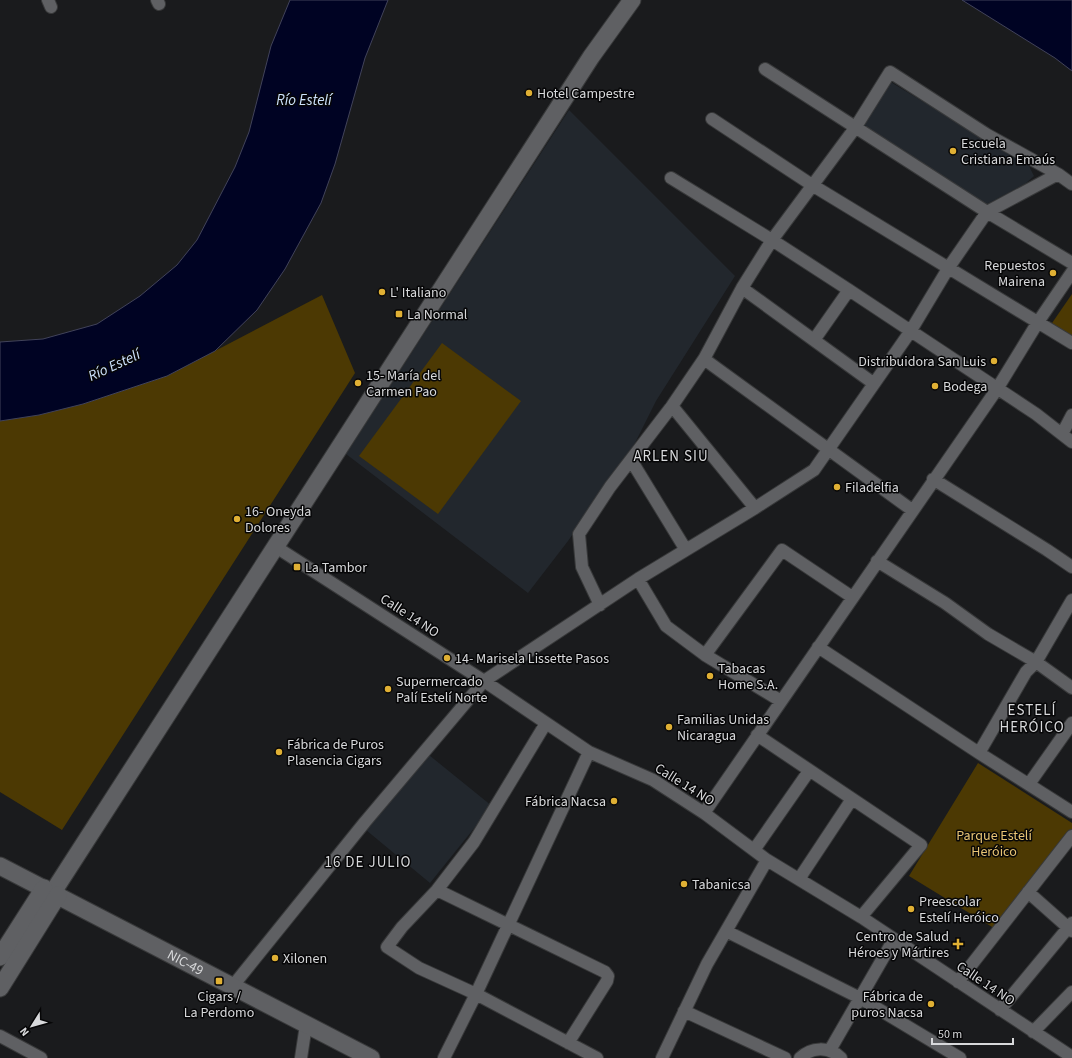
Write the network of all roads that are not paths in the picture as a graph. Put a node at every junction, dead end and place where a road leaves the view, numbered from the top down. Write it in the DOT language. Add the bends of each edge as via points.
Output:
graph roads {
  1 [pos="632,0"];
  2 [pos="765,69"];
  3 [pos="712,119"];
  4 [pos="855,128"];
  5 [pos="1058,174"];
  6 [pos="671,178"];
  7 [pos="1072,184"];
  8 [pos="812,185"];
  9 [pos="987,212"];
  10 [pos="772,240"];
  11 [pos="949,267"];
  12 [pos="1071,272"];
  13 [pos="742,288"];
  14 [pos="848,290"];
  15 [pos="1038,322"];
  16 [pos="910,332"];
  17 [pos="814,340"];
  18 [pos="1072,343"];
  19 [pos="704,359"];
  20 [pos="873,383"];
  21 [pos="997,389"];
  22 [pos="672,406"];
  23 [pos="1072,415"];
  24 [pos="1067,438"];
  25 [pos="827,450"];
  26 [pos="631,460"];
  27 [pos="933,479"];
  28 [pos="755,508"];
  29 [pos="912,510"];
  30 [pos="276,547"];
  31 [pos="686,550"];
  32 [pos="877,561"];
  33 [pos="1072,568"];
  34 [pos="638,579"];
  35 [pos="852,597"];
  36 [pos="1072,600"];
  37 [pos="600,604"];
  38 [pos="818,647"];
  39 [pos="705,655"];
  40 [pos="1036,662"];
  41 [pos="484,681"];
  42 [pos="1072,688"];
  43 [pos="781,701"];
  44 [pos="546,723"];
  45 [pos="1072,723"];
  46 [pos="757,735"];
  47 [pos="589,752"];
  48 [pos="978,753"];
  49 [pos="810,771"];
  50 [pos="1029,784"];
  51 [pos="852,799"];
  52 [pos="1072,811"];
  53 [pos="704,813"];
  54 [pos="1072,836"];
  55 [pos="754,850"];
  56 [pos="767,860"];
  57 [pos="0,866"];
  58 [pos="799,879"];
  59 [pos="437,890"];
  60 [pos="51,892"];
  61 [pos="1028,892"];
  62 [pos="861,918"];
  63 [pos="509,925"];
  64 [pos="1071,927"];
  65 [pos="726,931"];
  66 [pos="894,939"];
  67 [pos="0,957"];
  68 [pos="958,982"];
  69 [pos="232,987"];
  70 [pos="0,988"];
  71 [pos="1072,992"];
  72 [pos="476,994"];
  73 [pos="860,998"];
  74 [pos="1000,1010"];
  75 [pos="684,1012"];
  76 [pos="306,1025"];
  77 [pos="1033,1032"];
  78 [pos="0,1036"];
  79 [pos="568,1042"];
  80 [pos="830,1050"];
  81 [pos="1072,1057"];
  82 [pos="41,1058"];
  83 [pos="301,1058"];
  84 [pos="372,1058"];
  85 [pos="444,1058"];
  86 [pos="597,1058"];
  87 [pos="662,1058"];
  88 [pos="785,1058"];
  89 [pos="800,1058"];
  90 [pos="841,1058"];
  91 [pos="960,1058"];
  1 -- 30 [label="street" via="591,57"];
  2 -- 4 [label="street"];
  3 -- 8 [label="street"];
  4 -- 5 [label="street" via="890,72 986,134"];
  4 -- 8 [label="street"];
  4 -- 9 [label="street"];
  5 -- 7 [label="street"];
  5 -- 9 [label="street"];
  6 -- 10 [label="street"];
  8 -- 10 [label="street"];
  8 -- 11 [label="street"];
  9 -- 11 [label="street"];
  9 -- 12 [label="street"];
  10 -- 13 [label="street"];
  10 -- 14 [label="street"];
  11 -- 15 [label="street"];
  11 -- 16 [label="street"];
  12 -- 15 [label="street"];
  13 -- 17 [label="street"];
  13 -- 19 [label="street"];
  14 -- 16 [label="street"];
  14 -- 17 [label="street"];
  15 -- 18 [label="street"];
  15 -- 21 [label="street"];
  16 -- 20 [label="street"];
  16 -- 21 [label="street"];
  17 -- 20 [label="street"];
  19 -- 22 [label="street"];
  19 -- 25 [label="street"];
  20 -- 25 [label="street"];
  21 -- 24 [label="street"];
  21 -- 27 [label="street"];
  22 -- 26 [label="street"];
  22 -- 28 [label="street"];
  23 -- 24 [label="street"];
  25 -- 28 [label="street" via="814,470"];
  25 -- 29 [label="street"];
  26 -- 31 [label="street"];
  26 -- 37 [label="street" via="579,534 582,567"];
  27 -- 29 [label="street"];
  27 -- 33 [label="street"];
  28 -- 31 [label="street"];
  29 -- 32 [label="street"];
  30 -- 41 [label="street, Calle 14 NO"];
  30 -- 60 [label="street"];
  31 -- 34 [label="street"];
  32 -- 35 [label="street"];
  32 -- 40 [label="street" via="945,603 988,634"];
  34 -- 37 [label="street"];
  34 -- 39 [label="street" via="666,626"];
  35 -- 38 [label="street"];
  35 -- 39 [label="street" via="782,550"];
  36 -- 40 [label="street"];
  37 -- 41 [label="street"];
  38 -- 43 [label="street"];
  38 -- 48 [label="street"];
  39 -- 43 [label="street"];
  40 -- 42 [label="street"];
  40 -- 48 [label="street" via="1026,672"];
  41 -- 44 [label="street, Calle 14 NO"];
  41 -- 69 [label="street" via="365,822"];
  43 -- 46 [label="street"];
  44 -- 47 [label="street, Calle 14 NO"];
  44 -- 59 [label="street" via="474,842"];
  45 -- 50 [label="street"];
  46 -- 49 [label="street"];
  46 -- 53 [label="street"];
  47 -- 53 [label="street, Calle 14 NO" via="653,780"];
  47 -- 63 [label="street"];
  48 -- 50 [label="street"];
  49 -- 51 [label="street"];
  49 -- 55 [label="street"];
  50 -- 52 [label="street"];
  51 -- 58 [label="street"];
  51 -- 62 [label="street" via="921,846"];
  53 -- 55 [label="street, Calle 14 NO"];
  54 -- 61 [label="street"];
  55 -- 56 [label="street, Calle 14 NO"];
  56 -- 58 [label="street, Calle 14 NO"];
  56 -- 65 [label="street"];
  57 -- 60 [label="street, NIC-49 / NIC-49"];
  58 -- 62 [label="street, Calle 14 NO"];
  59 -- 63 [label="street"];
  59 -- 72 [label="street" via="387,947 419,968"];
  60 -- 67 [label="street"];
  60 -- 69 [label="street, NIC-49 / NIC-49"];
  60 -- 70 [label="street"];
  61 -- 64 [label="street"];
  61 -- 68 [label="street"];
  62 -- 66 [label="street, Calle 14 NO"];
  63 -- 72 [label="street"];
  63 -- 79 [label="street" via="605,972 608,976"];
  64 -- 74 [label="street"];
  65 -- 73 [label="street"];
  65 -- 75 [label="street"];
  66 -- 68 [label="street, Calle 14 NO"];
  66 -- 73 [label="street"];
  68 -- 74 [label="street, Calle 14 NO"];
  69 -- 76 [label="street, NIC-49 / NIC-49"];
  71 -- 77 [label="street"];
  72 -- 79 [label="street"];
  72 -- 85 [label="street"];
  73 -- 80 [label="street"];
  73 -- 91 [label="street"];
  74 -- 77 [label="street, Calle 14 NO"];
  75 -- 87 [label="street"];
  75 -- 88 [label="street"];
  76 -- 83 [label="street"];
  76 -- 84 [label="street, NIC-49 / NIC-49"];
  77 -- 81 [label="street, Calle 14 NO"];
  78 -- 82 [label="street"];
  79 -- 86 [label="street"];
  80 -- 89 [label="street" via="814,1049"];
  80 -- 90 [label="street"];
}
